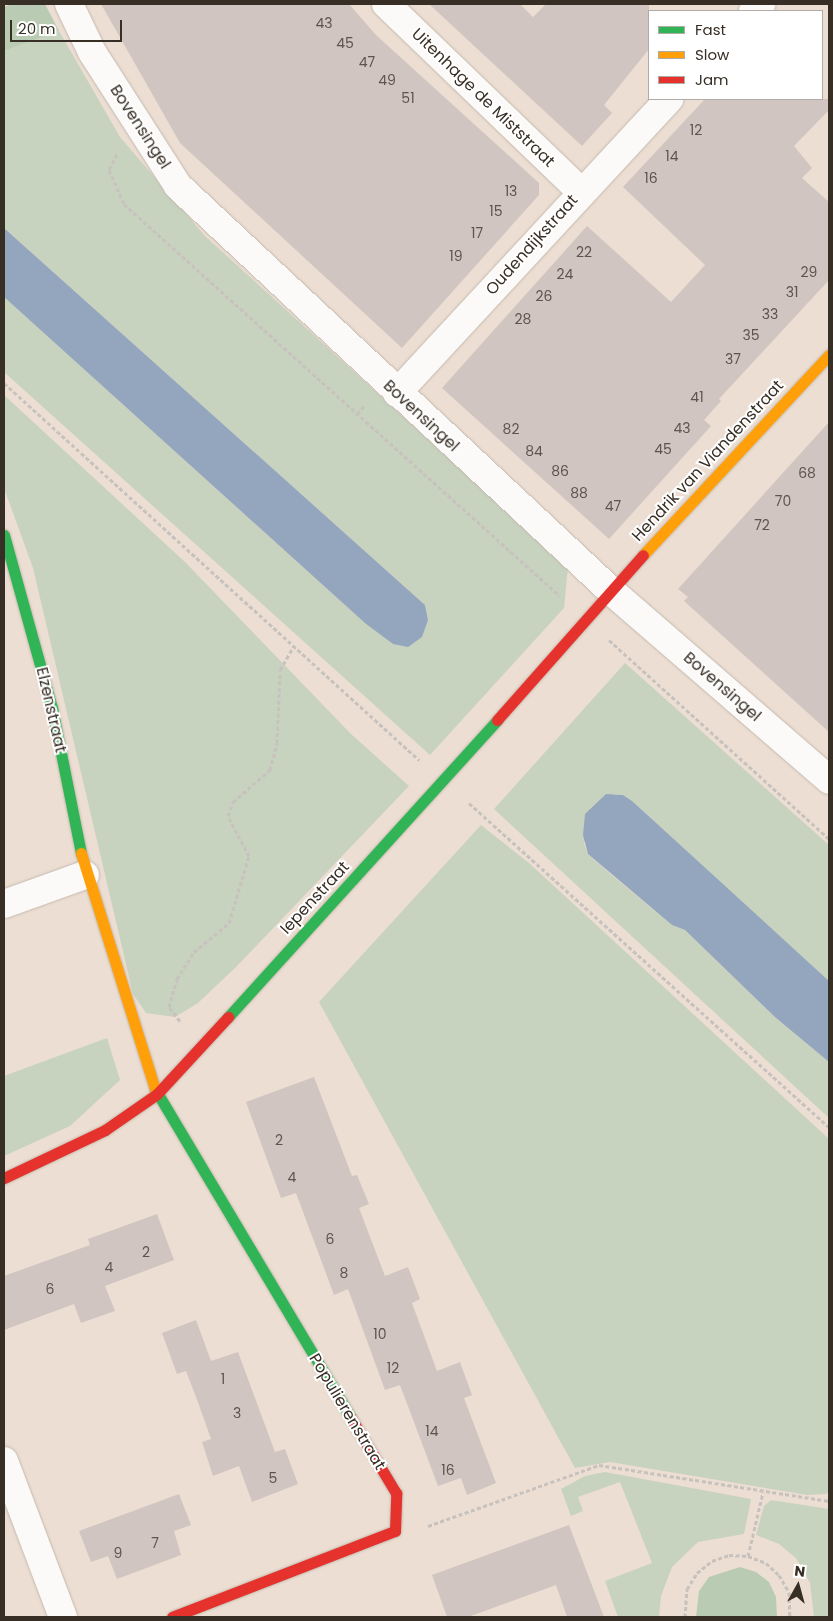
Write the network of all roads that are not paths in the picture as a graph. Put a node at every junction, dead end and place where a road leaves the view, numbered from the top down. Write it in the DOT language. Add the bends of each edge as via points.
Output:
graph roads {
  1 [pos="70,4"];
  2 [pos="386,4"];
  3 [pos="668,100"];
  4 [pos="580,191"];
  5 [pos="829,355"];
  6 [pos="397,393"];
  7 [pos="5,543"];
  8 [pos="610,590"];
  9 [pos="829,780"];
  10 [pos="85,875"];
  11 [pos="4,904"];
  12 [pos="157,1094"];
  13 [pos="4,1178"];
  14 [pos="4,1461"];
  15 [pos="63,1617"];
  16 [pos="172,1617"];
  1 -- 6 [label="street, Bovensingel" via="92,52 178,186"];
  2 -- 4 [label="street, Uitenhage de Miststraat"];
  3 -- 4 [label="street, Oudendijkstraat"];
  4 -- 6 [label="street, Oudendijkstraat"];
  5 -- 8 [label="street, Hendrik van Viandenstraat"];
  6 -- 8 [label="street, Bovensingel"];
  7 -- 10 [label="street, Elzenstraat" via="52,708"];
  8 -- 9 [label="street, Bovensingel"];
  8 -- 12 [label="street, Iepenstraat" via="444,782"];
  10 -- 11 [label="street"];
  10 -- 12 [label="street, Elzenstraat"];
  12 -- 13 [label="street, Iepenstraat" via="105,1130"];
  12 -- 16 [label="street, Populierenstraat" via="396,1493 395,1531"];
  14 -- 15 [label="street"];
}
